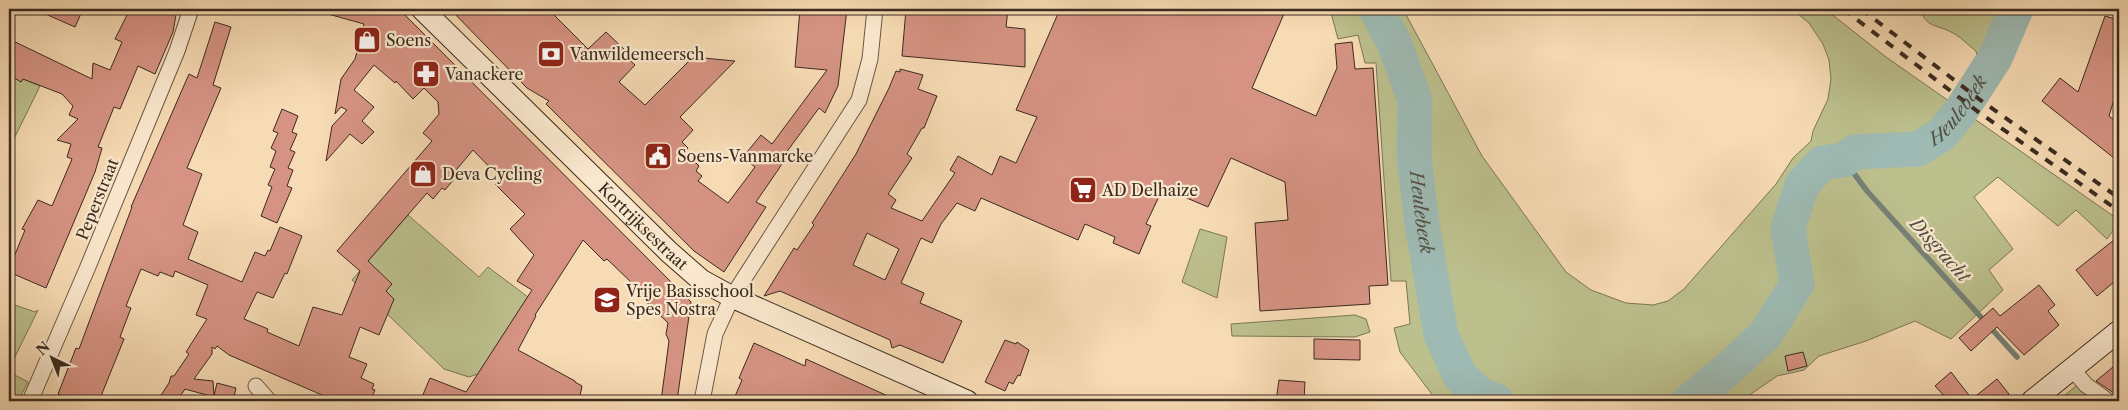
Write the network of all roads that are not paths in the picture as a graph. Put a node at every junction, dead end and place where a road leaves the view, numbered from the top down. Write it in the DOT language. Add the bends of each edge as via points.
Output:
graph roads {
  1 [pos="191,9"];
  2 [pos="422,9"];
  3 [pos="875,9"];
  4 [pos="732,297"];
  5 [pos="2119,331"];
  6 [pos="2072,369"];
  7 [pos="256,386"];
  8 [pos="30,401"];
  9 [pos="269,401"];
  10 [pos="702,401"];
  11 [pos="967,401"];
  12 [pos="2032,401"];
  13 [pos="2108,401"];
  1 -- 8 [label="street, Peperstraat" via="88,269"];
  2 -- 4 [label="street, Kortrijksestraat" via="669,252 701,280"];
  3 -- 4 [label="street" via="870,59 859,100"];
  4 -- 10 [label="street" via="715,334"];
  4 -- 11 [label="street, Kortrijksestraat"];
  5 -- 6 [label="street"];
  6 -- 12 [label="street"];
  6 -- 13 [label="street" via="2086,385"];
  7 -- 9 [label="street"];
}
